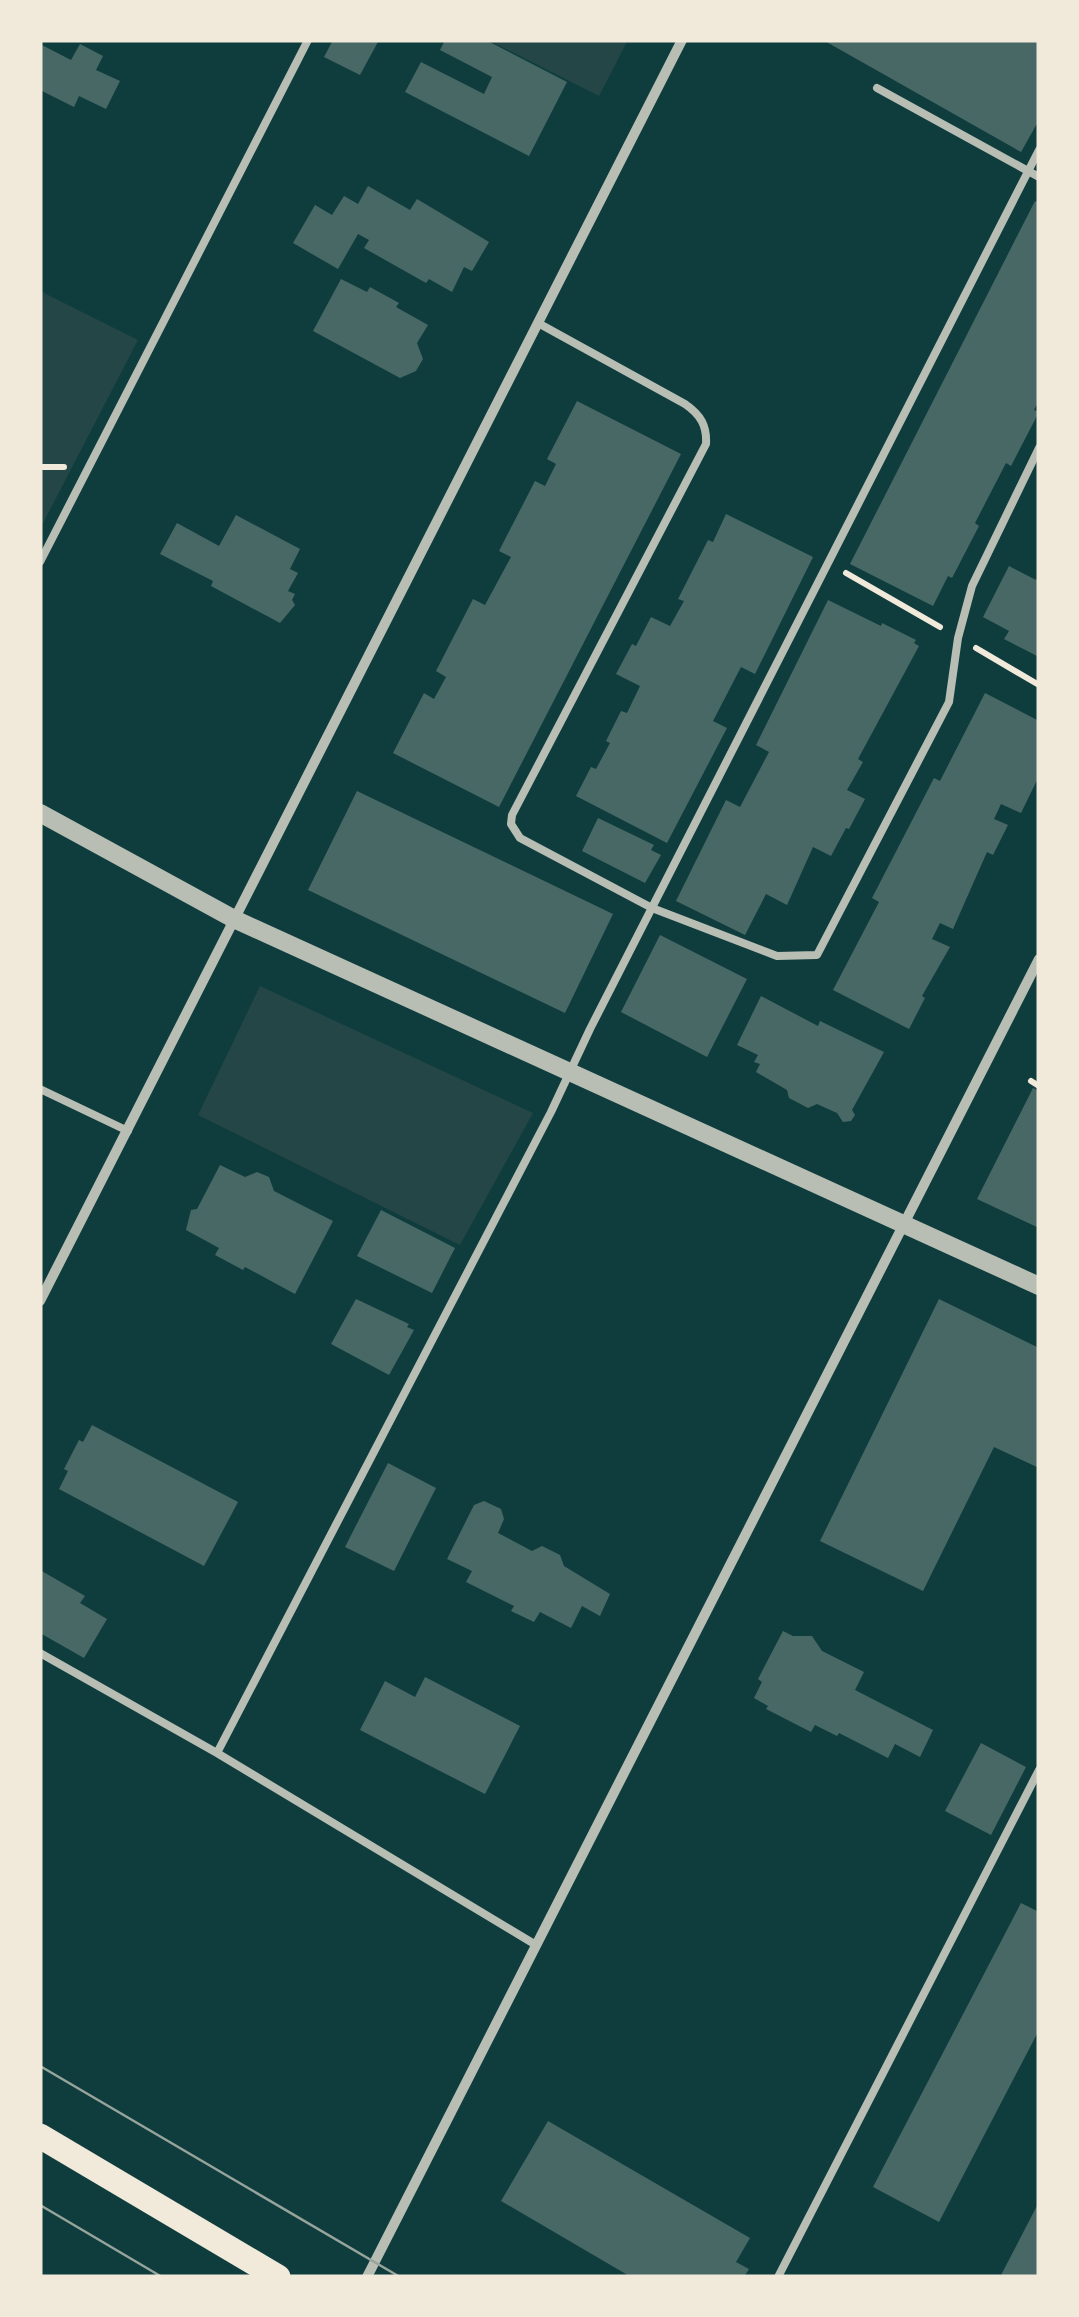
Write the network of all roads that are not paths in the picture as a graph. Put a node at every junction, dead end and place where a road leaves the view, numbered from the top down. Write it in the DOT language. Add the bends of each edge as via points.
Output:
graph roads {
  1 [pos="308,40"];
  2 [pos="682,40"];
  3 [pos="877,88"];
  4 [pos="1039,150"];
  5 [pos="1028,171"];
  6 [pos="1039,177"];
  7 [pos="538,324"];
  8 [pos="1039,448"];
  9 [pos="40,562"];
  10 [pos="40,813"];
  11 [pos="652,908"];
  12 [pos="234,919"];
  13 [pos="1039,959"];
  14 [pos="569,1070"];
  15 [pos="40,1089"];
  16 [pos="128,1131"];
  17 [pos="903,1224"];
  18 [pos="1039,1286"];
  19 [pos="40,1301"];
  20 [pos="40,1653"];
  21 [pos="218,1752"];
  22 [pos="1039,1770"];
  23 [pos="536,1945"];
  24 [pos="40,2136"];
  25 [pos="278,2277"];
  26 [pos="367,2277"];
  27 [pos="778,2277"];
  1 -- 9 [label="lane"];
  2 -- 7 [label="street"];
  3 -- 5 [label="lane"];
  4 -- 5 [label="lane"];
  5 -- 6 [label="lane"];
  5 -- 11 [label="lane"];
  7 -- 11 [label="lane" via="685,404 707,430 706,444 512,815 520,838"];
  7 -- 12 [label="street"];
  8 -- 11 [label="lane" via="972,586 949,702 817,955 777,956"];
  10 -- 12 [label="street"];
  11 -- 14 [label="lane"];
  12 -- 14 [label="street"];
  12 -- 16 [label="street"];
  13 -- 17 [label="street"];
  14 -- 17 [label="street"];
  14 -- 21 [label="lane"];
  15 -- 16 [label="lane"];
  16 -- 19 [label="street"];
  17 -- 18 [label="street"];
  17 -- 23 [label="street"];
  20 -- 21 [label="lane"];
  21 -- 23 [label="lane"];
  22 -- 27 [label="lane"];
  23 -- 26 [label="street"];
  24 -- 25 [label="main road"];
}
